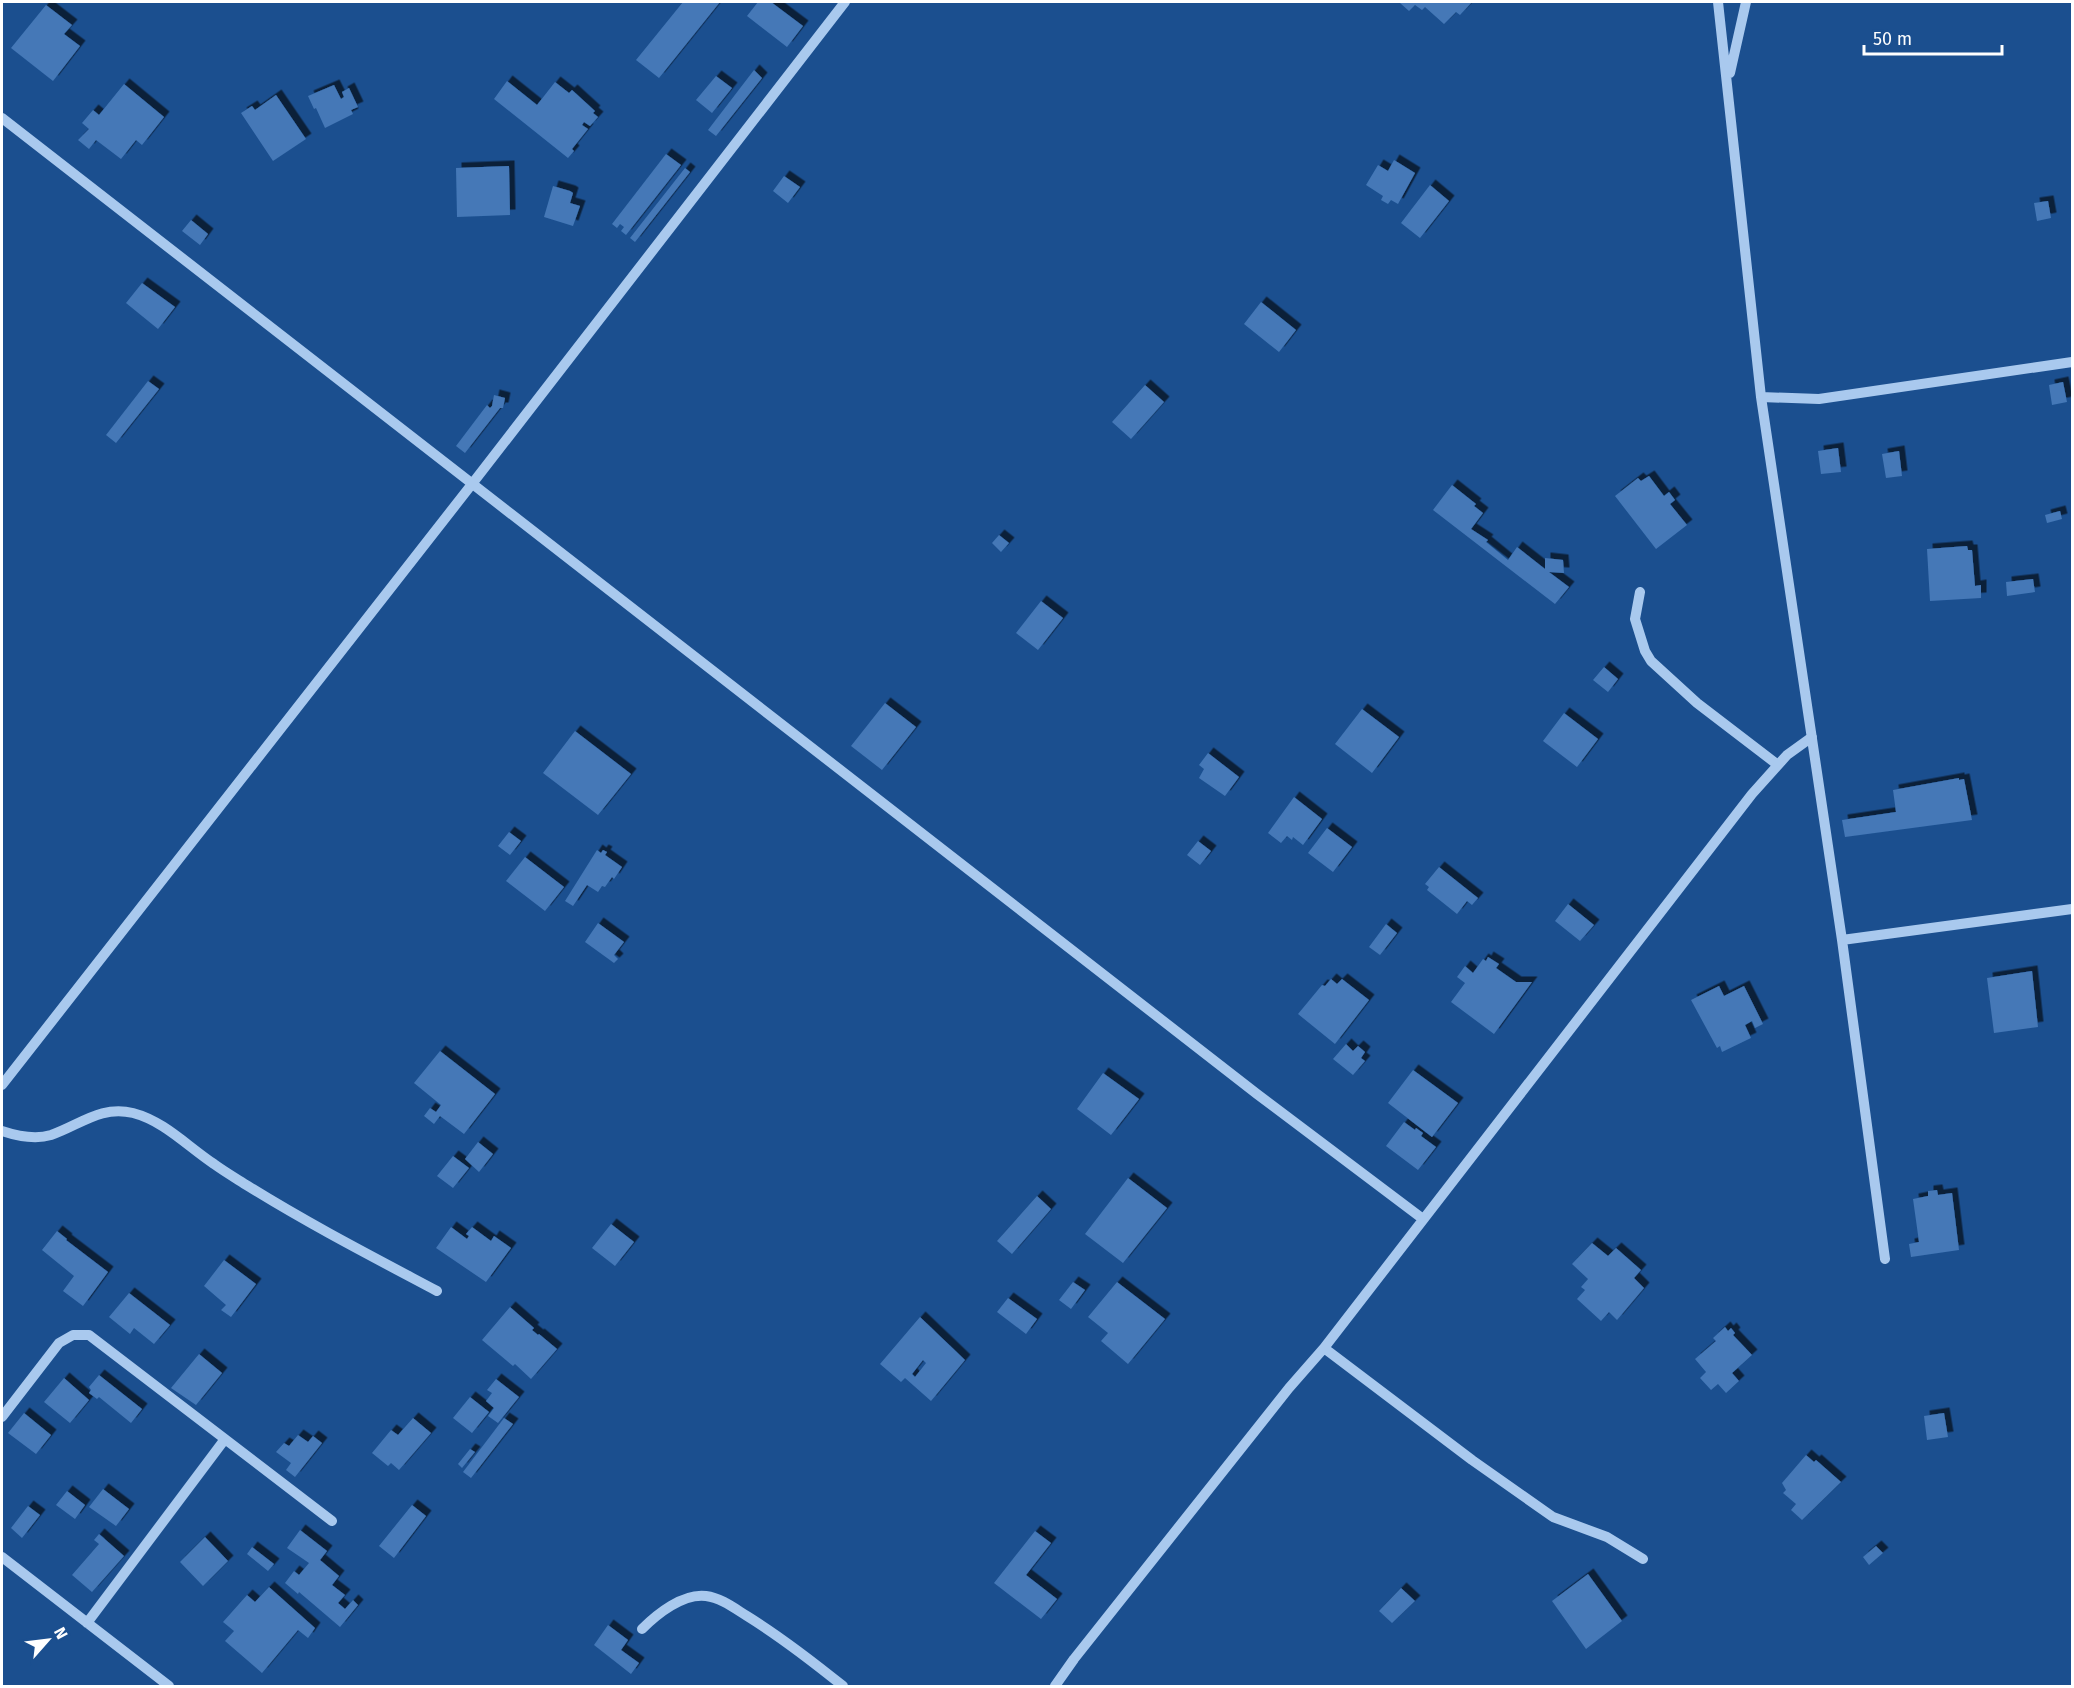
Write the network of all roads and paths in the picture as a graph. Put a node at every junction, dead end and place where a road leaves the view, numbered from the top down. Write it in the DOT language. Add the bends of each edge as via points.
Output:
graph roads {
  1 [pos="845,2"];
  2 [pos="1718,2"];
  3 [pos="1746,2"];
  4 [pos="1728,82"];
  5 [pos="2,118"];
  6 [pos="2073,362"];
  7 [pos="1761,397"];
  8 [pos="472,484"];
  9 [pos="1640,592"];
  10 [pos="1812,737"];
  11 [pos="1778,765"];
  12 [pos="2073,909"];
  13 [pos="1842,940"];
  14 [pos="2,1085"];
  15 [pos="2,1131"];
  16 [pos="1423,1219"];
  17 [pos="1885,1259"];
  18 [pos="436,1291"];
  19 [pos="1324,1348"];
  20 [pos="2,1417"];
  21 [pos="225,1439"];
  22 [pos="332,1521"];
  23 [pos="2,1557"];
  24 [pos="1643,1559"];
  25 [pos="87,1623"];
  26 [pos="642,1629"];
  27 [pos="169,1686"];
  28 [pos="843,1686"];
  29 [pos="1054,1686"];
  1 -- 8 [label="street"];
  2 -- 4 [label="street"];
  3 -- 4 [label="street"];
  4 -- 7 [label="street"];
  5 -- 8 [label="street"];
  6 -- 7 [label="street" via="1819,399"];
  7 -- 10 [label="street"];
  8 -- 14 [label="street"];
  8 -- 16 [label="street"];
  9 -- 11 [label="street" via="1635,618 1651,661 1697,703"];
  10 -- 11 [label="street"];
  10 -- 13 [label="street"];
  11 -- 16 [label="street"];
  12 -- 13 [label="street"];
  13 -- 17 [label="street"];
  15 -- 18 [label="street" via="39,1137 104,1112 144,1116 252,1188"];
  16 -- 19 [label="street"];
  19 -- 24 [label="street" via="1472,1461 1553,1517 1607,1537"];
  19 -- 29 [label="street"];
  20 -- 21 [label="street" via="59,1343 73,1335 89,1335"];
  21 -- 22 [label="street"];
  21 -- 25 [label="street"];
  23 -- 25 [label="street"];
  25 -- 27 [label="street"];
  26 -- 28 [label="street" via="655,1616 681,1602 713,1598 764,1627"];
}
